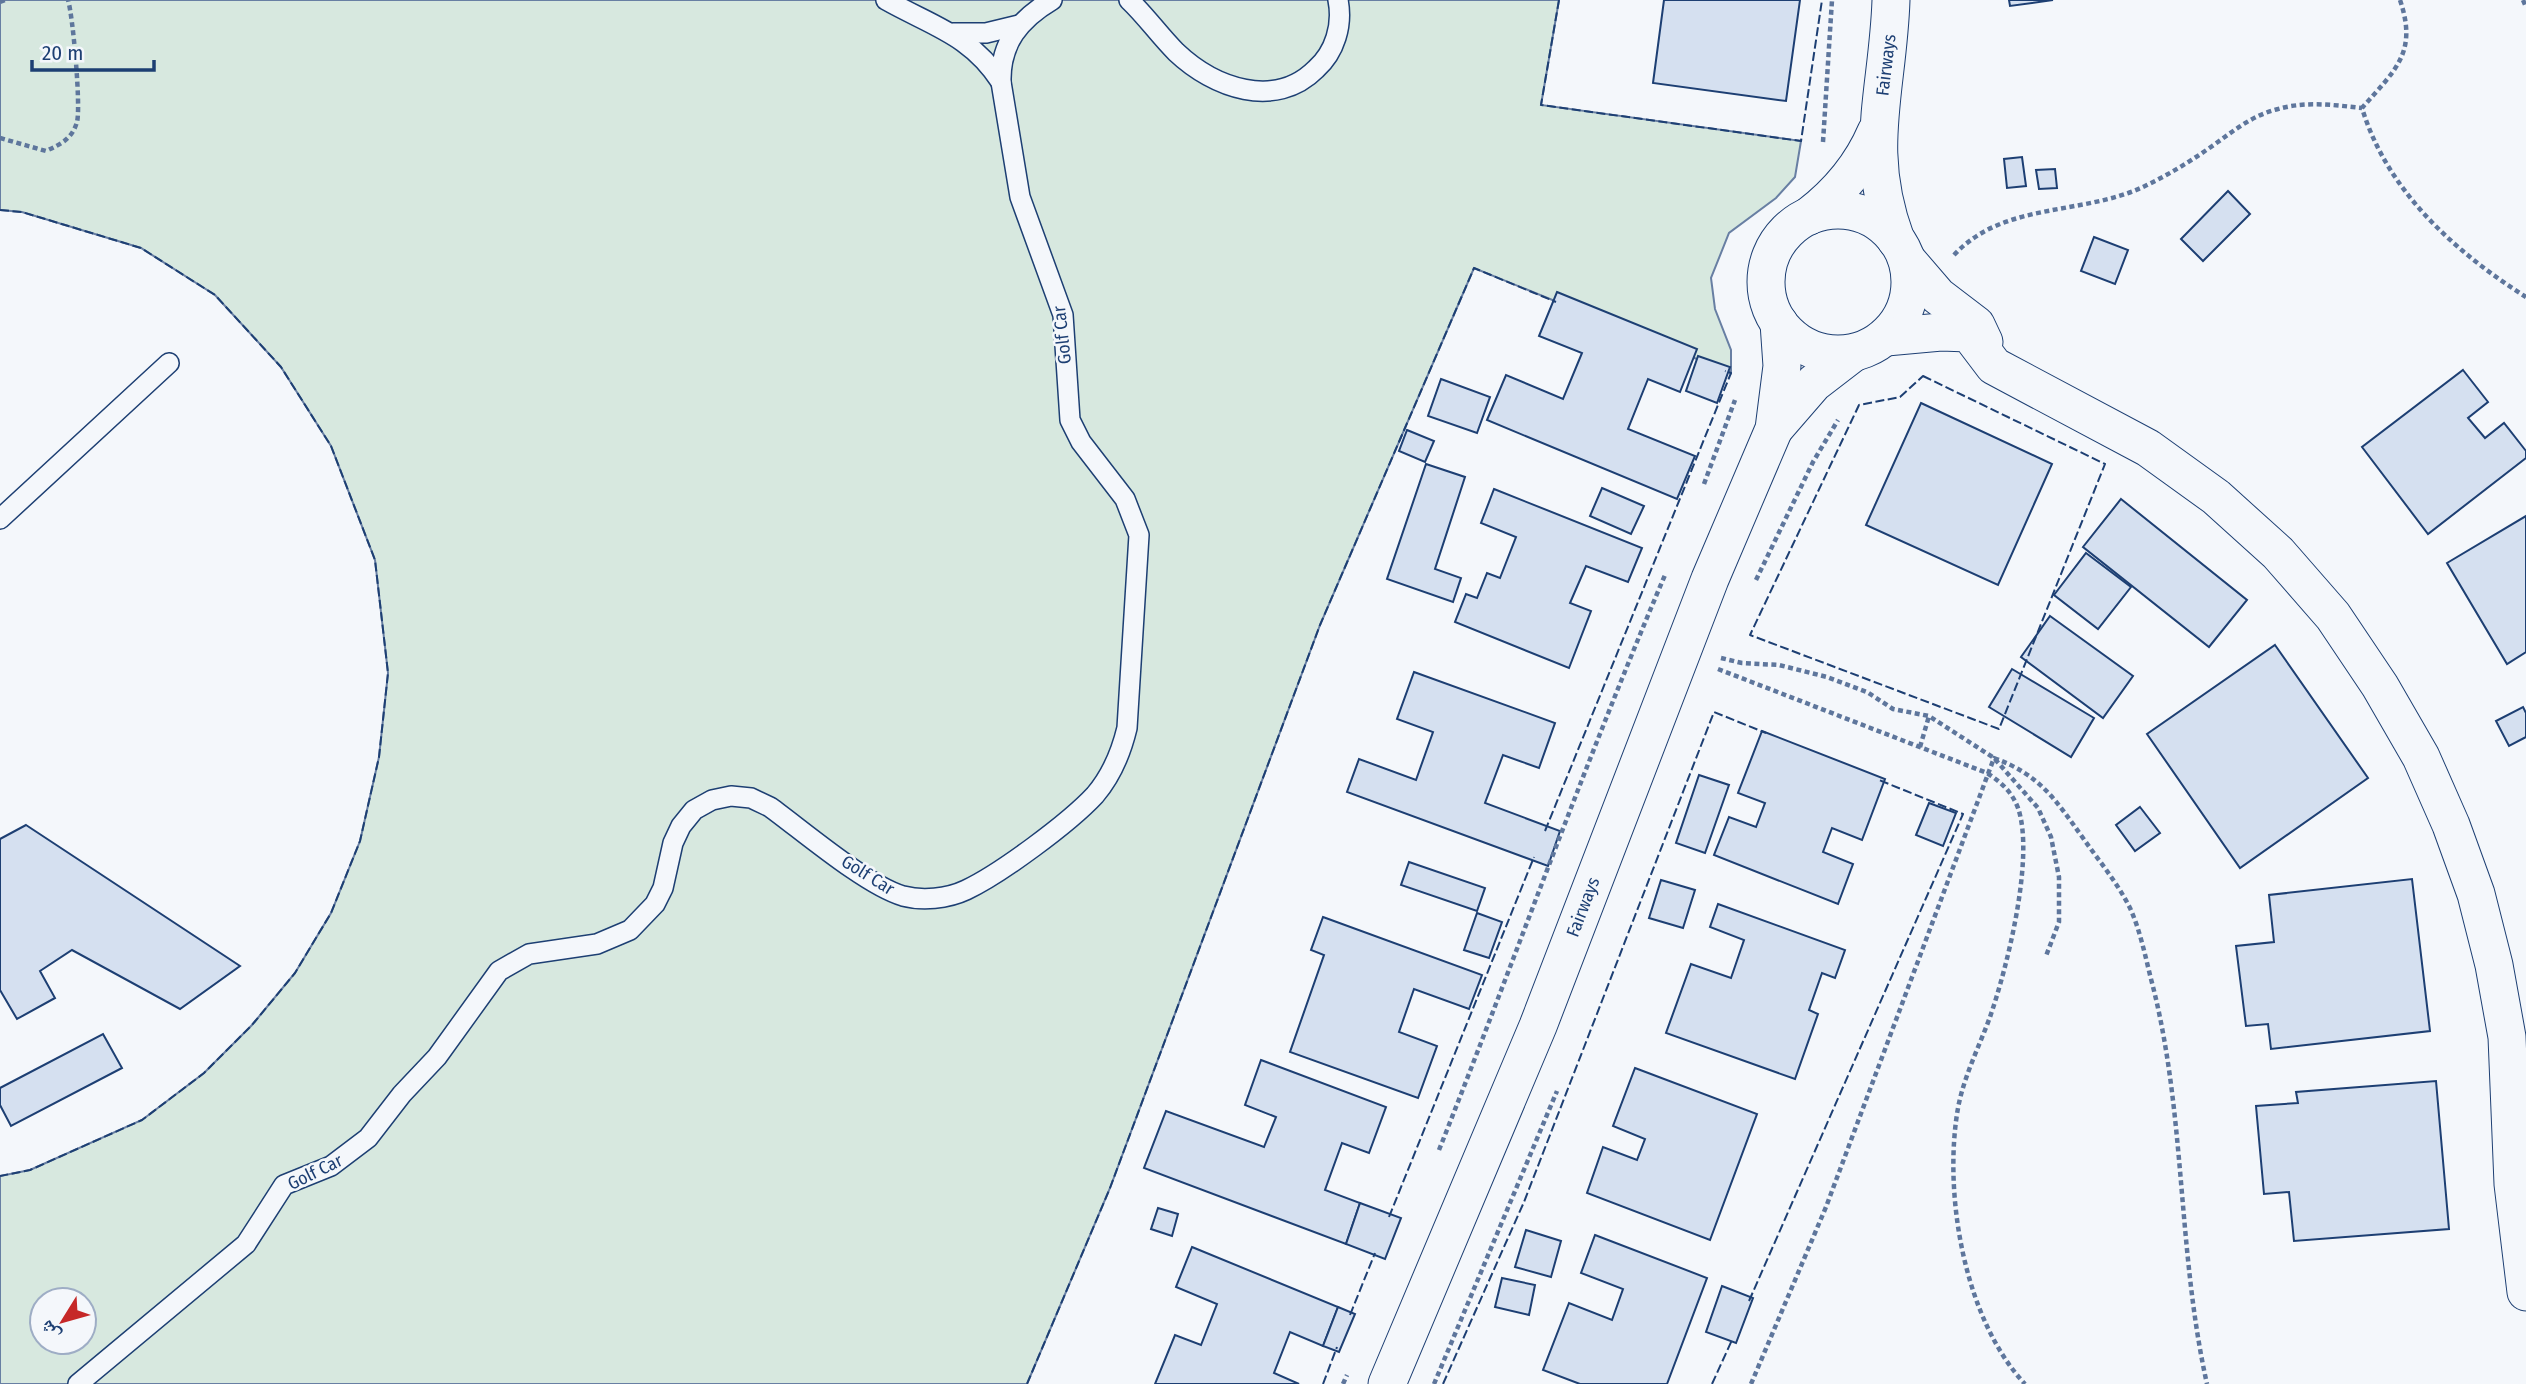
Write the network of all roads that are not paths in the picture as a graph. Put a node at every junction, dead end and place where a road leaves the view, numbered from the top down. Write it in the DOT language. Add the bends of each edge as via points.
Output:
graph roads {
  1 [pos="886,0"];
  2 [pos="1052,0"];
  3 [pos="1129,0"];
  4 [pos="1338,0"];
  5 [pos="1891,0"];
  6 [pos="1018,25"];
  7 [pos="952,33"];
  8 [pos="1001,82"];
  9 [pos="1876,131"];
  10 [pos="1809,216"];
  11 [pos="1910,261"];
  12 [pos="1779,323"];
  13 [pos="1886,337"];
  14 [pos="1853,353"];
  15 [pos="169,363"];
  16 [pos="1994,366"];
  17 [pos="1774,429"];
  18 [pos="0,519"];
  19 [pos="2526,1292"];
  20 [pos="78,1384"];
  21 [pos="1387,1384"];
  1 -- 7 [label="lane"];
  2 -- 6 [label="lane, Golf Car"];
  3 -- 4 [label="lane" via="1193,66 1230,85 1271,93 1308,78 1322,64 1339,28"];
  5 -- 9 [label="street, Fairways"];
  6 -- 7 [label="lane" via="986,33"];
  6 -- 8 [label="lane, Golf Car" via="1004,52"];
  7 -- 8 [label="lane" via="980,54"];
  8 -- 20 [label="lane, Golf Car" via="1020,197 1063,315 1070,420 1081,442 1125,499 1139,535 1128,729 1110,774 1058,827 982,880 965,891 925,899 886,889 751,798 712,800 695,810 681,825 663,888 644,918 614,939 529,954 499,971 437,1057 368,1138 331,1166 285,1185 246,1244"];
  9 -- 10 [label="street" via="1856,169"];
  9 -- 11 [label="street" via="1882,197"];
  10 -- 11 [label="street" via="1828,211 1857,213 1883,225"];
  10 -- 12 [label="street" via="1778,243 1769,262 1768,294"];
  11 -- 13 [label="street" via="1908,302"];
  11 -- 16 [label="street" via="1976,325"];
  12 -- 14 [label="street" via="1811,349"];
  12 -- 17 [label="street" via="1782,366"];
  13 -- 14 [label="street"];
  13 -- 16 [label="street" via="1969,333"];
  14 -- 17 [label="street" via="1814,383"];
  15 -- 18 [label="lane"];
  16 -- 19 [label="street" via="2148,448 2216,497 2278,553 2333,616 2421,757 2476,894 2494,965 2507,1037 2513,1184"];
  17 -- 21 [label="street, Fairways" via="1710,579 1538,1026"];
}
